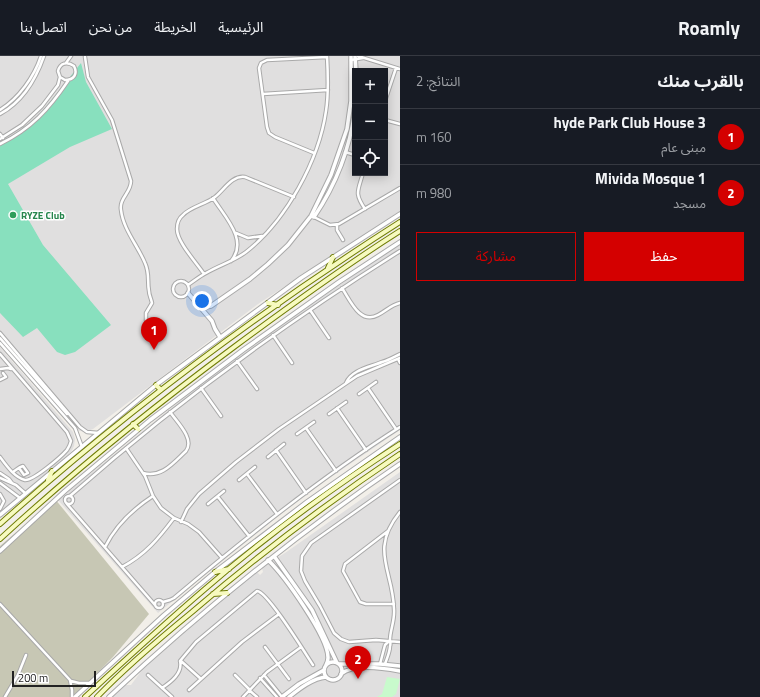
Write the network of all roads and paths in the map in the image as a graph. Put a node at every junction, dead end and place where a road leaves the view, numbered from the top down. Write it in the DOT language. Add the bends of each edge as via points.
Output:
graph roads {
  1 [pos="71,56"];
  2 [pos="42,57"];
  3 [pos="85,57"];
  4 [pos="327,57"];
  5 [pos="354,58"];
  6 [pos="66,63"];
  7 [pos="356,68"];
  8 [pos="396,68"];
  9 [pos="400,70"];
  10 [pos="60,77"];
  11 [pos="68,80"];
  12 [pos="328,90"];
  13 [pos="388,92"];
  14 [pos="262,94"];
  15 [pos="0,110"];
  16 [pos="0,114"];
  17 [pos="388,121"];
  18 [pos="400,124"];
  19 [pos="352,125"];
  20 [pos="0,134"];
  21 [pos="1,138"];
  22 [pos="0,144"];
  23 [pos="345,152"];
  24 [pos="314,153"];
  25 [pos="352,154"];
  26 [pos="362,176"];
  27 [pos="400,188"];
  28 [pos="294,197"];
  29 [pos="213,198"];
  30 [pos="365,209"];
  31 [pos="400,214"];
  32 [pos="313,216"];
  33 [pos="400,222"];
  34 [pos="337,225"];
  35 [pos="234,231"];
  36 [pos="400,231"];
  37 [pos="264,235"];
  38 [pos="343,240"];
  39 [pos="400,242"];
  40 [pos="400,251"];
  41 [pos="332,257"];
  42 [pos="230,262"];
  43 [pos="328,268"];
  44 [pos="204,274"];
  45 [pos="188,285"];
  46 [pos="342,288"];
  47 [pos="188,293"];
  48 [pos="400,302"];
  49 [pos="268,303"];
  50 [pos="278,305"];
  51 [pos="202,308"];
  52 [pos="310,310"];
  53 [pos="261,316"];
  54 [pos="146,321"];
  55 [pos="254,322"];
  56 [pos="266,323"];
  57 [pos="257,329"];
  58 [pos="0,333"];
  59 [pos="273,335"];
  60 [pos="220,337"];
  61 [pos="0,338"];
  62 [pos="329,338"];
  63 [pos="0,343"];
  64 [pos="0,354"];
  65 [pos="400,354"];
  66 [pos="399,359"];
  67 [pos="5,360"];
  68 [pos="237,362"];
  69 [pos="292,363"];
  70 [pos="400,363"];
  71 [pos="375,367"];
  72 [pos="0,369"];
  73 [pos="13,370"];
  74 [pos="3,373"];
  75 [pos="0,380"];
  76 [pos="376,382"];
  77 [pos="156,385"];
  78 [pos="201,388"];
  79 [pos="368,388"];
  80 [pos="257,389"];
  81 [pos="161,390"];
  82 [pos="360,394"];
  83 [pos="346,402"];
  84 [pos="337,408"];
  85 [pos="170,412"];
  86 [pos="329,414"];
  87 [pos="221,416"];
  88 [pos="314,422"];
  89 [pos="133,424"];
  90 [pos="107,426"];
  91 [pos="400,427"];
  92 [pos="306,428"];
  93 [pos="138,429"];
  94 [pos="396,429"];
  95 [pos="110,430"];
  96 [pos="97,434"];
  97 [pos="297,434"];
  98 [pos="400,437"];
  99 [pos="284,444"];
  100 [pos="400,444"];
  101 [pos="82,447"];
  102 [pos="126,448"];
  103 [pos="276,450"];
  104 [pos="366,450"];
  105 [pos="400,454"];
  106 [pos="0,457"];
  107 [pos="268,457"];
  108 [pos="400,464"];
  109 [pos="255,467"];
  110 [pos="19,468"];
  111 [pos="336,471"];
  112 [pos="13,472"];
  113 [pos="52,472"];
  114 [pos="143,473"];
  115 [pos="0,474"];
  116 [pos="247,474"];
  117 [pos="0,478"];
  118 [pos="238,480"];
  119 [pos="400,480"];
  120 [pos="48,482"];
  121 [pos="0,483"];
  122 [pos="12,483"];
  123 [pos="16,486"];
  124 [pos="12,491"];
  125 [pos="224,491"];
  126 [pos="25,493"];
  127 [pos="306,493"];
  128 [pos="0,494"];
  129 [pos="70,496"];
  130 [pos="153,496"];
  131 [pos="218,497"];
  132 [pos="20,498"];
  133 [pos="67,504"];
  134 [pos="208,504"];
  135 [pos="0,509"];
  136 [pos="400,512"];
  137 [pos="277,514"];
  138 [pos="0,515"];
  139 [pos="174,518"];
  140 [pos="181,522"];
  141 [pos="0,524"];
  142 [pos="388,530"];
  143 [pos="249,536"];
  144 [pos="0,539"];
  145 [pos="376,540"];
  146 [pos="384,546"];
  147 [pos="105,548"];
  148 [pos="0,551"];
  149 [pos="274,556"];
  150 [pos="222,558"];
  151 [pos="268,560"];
  152 [pos="122,567"];
  153 [pos="229,569"];
  154 [pos="215,572"];
  155 [pos="227,593"];
  156 [pos="212,594"];
  157 [pos="163,602"];
  158 [pos="0,604"];
  159 [pos="394,604"];
  160 [pos="155,605"];
  161 [pos="279,614"];
  162 [pos="389,641"];
  163 [pos="400,642"];
  164 [pos="265,647"];
  165 [pos="301,647"];
  166 [pos="26,655"];
  167 [pos="180,661"];
  168 [pos="278,663"];
  169 [pos="338,664"];
  170 [pos="380,664"];
  171 [pos="385,664"];
  172 [pos="313,665"];
  173 [pos="326,665"];
  174 [pos="400,666"];
  175 [pos="324,670"];
  176 [pos="400,671"];
  177 [pos="341,674"];
  178 [pos="148,675"];
  179 [pos="235,675"];
  180 [pos="264,675"];
  181 [pos="326,677"];
  182 [pos="260,678"];
  183 [pos="201,679"];
  184 [pos="289,679"];
  185 [pos="70,680"];
  186 [pos="89,683"];
  187 [pos="162,688"];
  188 [pos="189,690"];
  189 [pos="249,690"];
  190 [pos="5,697"];
  191 [pos="73,697"];
  192 [pos="85,697"];
  193 [pos="97,697"];
  194 [pos="109,697"];
  195 [pos="172,697"];
  196 [pos="243,697"];
  197 [pos="257,697"];
  198 [pos="277,697"];
  199 [pos="282,697"];
  200 [pos="289,697"];
  1 -- 6 [label="street"];
  2 -- 15 [label="street" via="23,88"];
  2 -- 16 [label="street" via="35,77 24,94"];
  3 -- 54 [label="street" via="88,77 112,120 131,182 121,208 127,227 147,268 148,290 152,303 146,313"];
  4 -- 12 [label="street"];
  4 -- 14 [label="street" via="264,60 259,68"];
  5 -- 7 [label="street"];
  5 -- 8 [label="street"];
  5 -- 32 [label="street" via="346,129 332,175"];
  6 -- 10 [label="street" via="59,67"];
  6 -- 11 [label="street" via="74,66 76,72 73,78"];
  8 -- 9 [label="street"];
  8 -- 13 [label="street"];
  10 -- 11 [label="street"];
  10 -- 21 [label="street" via="58,85 35,114 15,131"];
  11 -- 22 [label="street" via="39,118"];
  12 -- 14 [label="street"];
  12 -- 24 [label="street" via="325,118"];
  14 -- 24 [label="street" via="269,133"];
  17 -- 18 [label="street"];
  19 -- 23 [label="street"];
  20 -- 21 [label="street"];
  23 -- 25 [label="street"];
  23 -- 32 [label="street" via="332,186"];
  24 -- 28 [label="street"];
  26 -- 30 [label="street" via="357,195"];
  27 -- 30 [label="street"];
  28 -- 29 [label="street" via="242,177 233,180"];
  28 -- 37 [label="street"];
  29 -- 35 [label="street"];
  29 -- 44 [label="street" via="186,211 180,217 177,226 179,238"];
  30 -- 34 [label="street"];
  31 -- 41 [label="street"];
  32 -- 34 [label="street"];
  32 -- 51 [label="street" via="288,245 250,279 211,306"];
  33 -- 43 [label="main road"];
  34 -- 38 [label="street"];
  35 -- 37 [label="street" via="248,238"];
  35 -- 42 [label="street" via="238,239 238,248"];
  36 -- 56 [label="main road"];
  37 -- 42 [label="street" via="248,251"];
  39 -- 93 [label="street" via="243,350"];
  40 -- 46 [label="street"];
  41 -- 43 [label="main road"];
  41 -- 49 [label="street"];
  42 -- 44 [label="street"];
  43 -- 50 [label="main road"];
  44 -- 45 [label="street"];
  45 -- 47 [label="street"];
  45 -- 47 [label="street" via="182,281 176,282 174,287 174,292 178,296"];
  46 -- 48 [label="street" via="357,311 365,317 374,317"];
  46 -- 52 [label="street"];
  47 -- 51 [label="street"];
  49 -- 50 [label="main road"];
  49 -- 60 [label="street"];
  50 -- 53 [label="main road"];
  51 -- 60 [label="street"];
  52 -- 59 [label="street"];
  52 -- 62 [label="street"];
  53 -- 55 [label="main road"];
  53 -- 56 [label="main road"];
  55 -- 57 [label="main road"];
  55 -- 81 [label="main road"];
  56 -- 57 [label="main road"];
  57 -- 89 [label="main road"];
  58 -- 96 [label="street" via="80,427"];
  59 -- 68 [label="street"];
  59 -- 69 [label="street"];
  60 -- 77 [label="street"];
  61 -- 96 [label="street" via="80,430"];
  63 -- 101 [label="street" via="75,428"];
  64 -- 67 [label="street"];
  65 -- 71 [label="street"];
  66 -- 70 [label="street"];
  66 -- 71 [label="street"];
  67 -- 72 [label="street"];
  67 -- 73 [label="street"];
  68 -- 78 [label="street"];
  68 -- 80 [label="street"];
  71 -- 140 [label="street" via="350,376 346,383 279,429 218,476 196,496"];
  72 -- 73 [label="street"];
  73 -- 112 [label="street" via="67,432 71,441 67,450 33,478 25,480"];
  74 -- 75 [label="street" via="6,377"];
  76 -- 79 [label="street"];
  77 -- 81 [label="main road"];
  77 -- 90 [label="street"];
  78 -- 85 [label="street"];
  78 -- 87 [label="street"];
  79 -- 82 [label="street"];
  79 -- 94 [label="street"];
  81 -- 95 [label="main road"];
  83 -- 84 [label="street"];
  84 -- 86 [label="street"];
  84 -- 104 [label="street"];
  85 -- 102 [label="street"];
  85 -- 114 [label="street" via="188,438 189,447 164,471 156,474"];
  88 -- 92 [label="street"];
  89 -- 93 [label="main road"];
  89 -- 144 [label="main road"];
  90 -- 95 [label="main road"];
  90 -- 96 [label="street"];
  91 -- 94 [label="street"];
  92 -- 97 [label="street"];
  92 -- 111 [label="street"];
  93 -- 148 [label="street"];
  94 -- 104 [label="street"];
  95 -- 120 [label="main road"];
  96 -- 101 [label="street"];
  98 -- 154 [label="street" via="307,502"];
  99 -- 103 [label="street"];
  100 -- 153 [label="main road" via="307,509"];
  101 -- 113 [label="street"];
  102 -- 114 [label="street"];
  102 -- 129 [label="street"];
  103 -- 107 [label="street"];
  103 -- 127 [label="street"];
  104 -- 111 [label="street"];
  105 -- 156 [label="main road" via="295,528"];
  106 -- 112 [label="street"];
  108 -- 149 [label="street"];
  109 -- 116 [label="street"];
  110 -- 112 [label="street"];
  111 -- 127 [label="street"];
  113 -- 120 [label="main road"];
  113 -- 126 [label="street"];
  114 -- 130 [label="street"];
  115 -- 122 [label="street"];
  116 -- 118 [label="street"];
  116 -- 137 [label="street"];
  117 -- 122 [label="street"];
  119 -- 162 [label="street" via="311,543 302,556 301,566 305,581 331,630 337,636 349,642"];
  120 -- 141 [label="main road"];
  121 -- 124 [label="street"];
  122 -- 123 [label="street"];
  123 -- 124 [label="street"];
  123 -- 126 [label="street"];
  124 -- 132 [label="street"];
  125 -- 131 [label="street"];
  126 -- 132 [label="street"];
  127 -- 137 [label="street"];
  128 -- 135 [label="street" via="4,501"];
  129 -- 133 [label="street" via="65,498"];
  129 -- 133 [label="street" via="73,501"];
  130 -- 139 [label="street" via="161,508"];
  130 -- 147 [label="street" via="124,520"];
  131 -- 134 [label="street"];
  131 -- 143 [label="street"];
  132 -- 138 [label="street"];
  133 -- 147 [label="street"];
  136 -- 142 [label="street"];
  137 -- 143 [label="street"];
  139 -- 140 [label="street"];
  139 -- 152 [label="street" via="150,548"];
  140 -- 150 [label="street" via="199,532"];
  142 -- 145 [label="street"];
  142 -- 146 [label="street"];
  143 -- 150 [label="street"];
  145 -- 146 [label="street"];
  145 -- 159 [label="street" via="345,564 343,574 362,603"];
  146 -- 159 [label="street" via="385,566"];
  147 -- 152 [label="street"];
  149 -- 151 [label="street"];
  149 -- 169 [label="street" via="312,610"];
  150 -- 157 [label="street" via="174,598"];
  151 -- 155 [label="street"];
  151 -- 173 [label="street" via="314,622 326,648"];
  152 -- 160 [label="street"];
  153 -- 154 [label="main road"];
  153 -- 192 [label="main road" via="156,631"];
  154 -- 186 [label="street"];
  155 -- 156 [label="main road"];
  155 -- 194 [label="street"];
  156 -- 193 [label="main road"];
  157 -- 160 [label="street" via="158,600"];
  157 -- 160 [label="street" via="162,608"];
  158 -- 185 [label="street"];
  159 -- 162 [label="street" via="394,622"];
  161 -- 165 [label="street"];
  161 -- 167 [label="street" via="259,590 196,642"];
  161 -- 183 [label="street" via="242,642"];
  162 -- 163 [label="street"];
  162 -- 170 [label="street" via="385,645"];
  162 -- 171 [label="street"];
  164 -- 168 [label="street"];
  165 -- 168 [label="street"];
  165 -- 172 [label="street"];
  166 -- 190 [label="street"];
  167 -- 183 [label="street"];
  167 -- 187 [label="street" via="176,677"];
  168 -- 180 [label="street"];
  168 -- 184 [label="street"];
  169 -- 170 [label="street"];
  169 -- 173 [label="street" via="331,662"];
  169 -- 177 [label="street"];
  170 -- 171 [label="street"];
  171 -- 174 [label="street"];
  173 -- 175 [label="street"];
  175 -- 181 [label="street"];
  175 -- 199 [label="street"];
  176 -- 177 [label="street" via="369,668 348,670"];
  177 -- 181 [label="street" via="334,680"];
  178 -- 187 [label="street"];
  179 -- 189 [label="street"];
  180 -- 182 [label="street"];
  180 -- 199 [label="street"];
  181 -- 200 [label="street" via="308,684"];
  182 -- 189 [label="street"];
  182 -- 198 [label="street"];
  183 -- 188 [label="street"];
  185 -- 186 [label="street"];
  185 -- 191 [label="street"];
  186 -- 191 [label="street"];
  187 -- 195 [label="street"];
  189 -- 196 [label="street"];
  189 -- 197 [label="street"];
}
